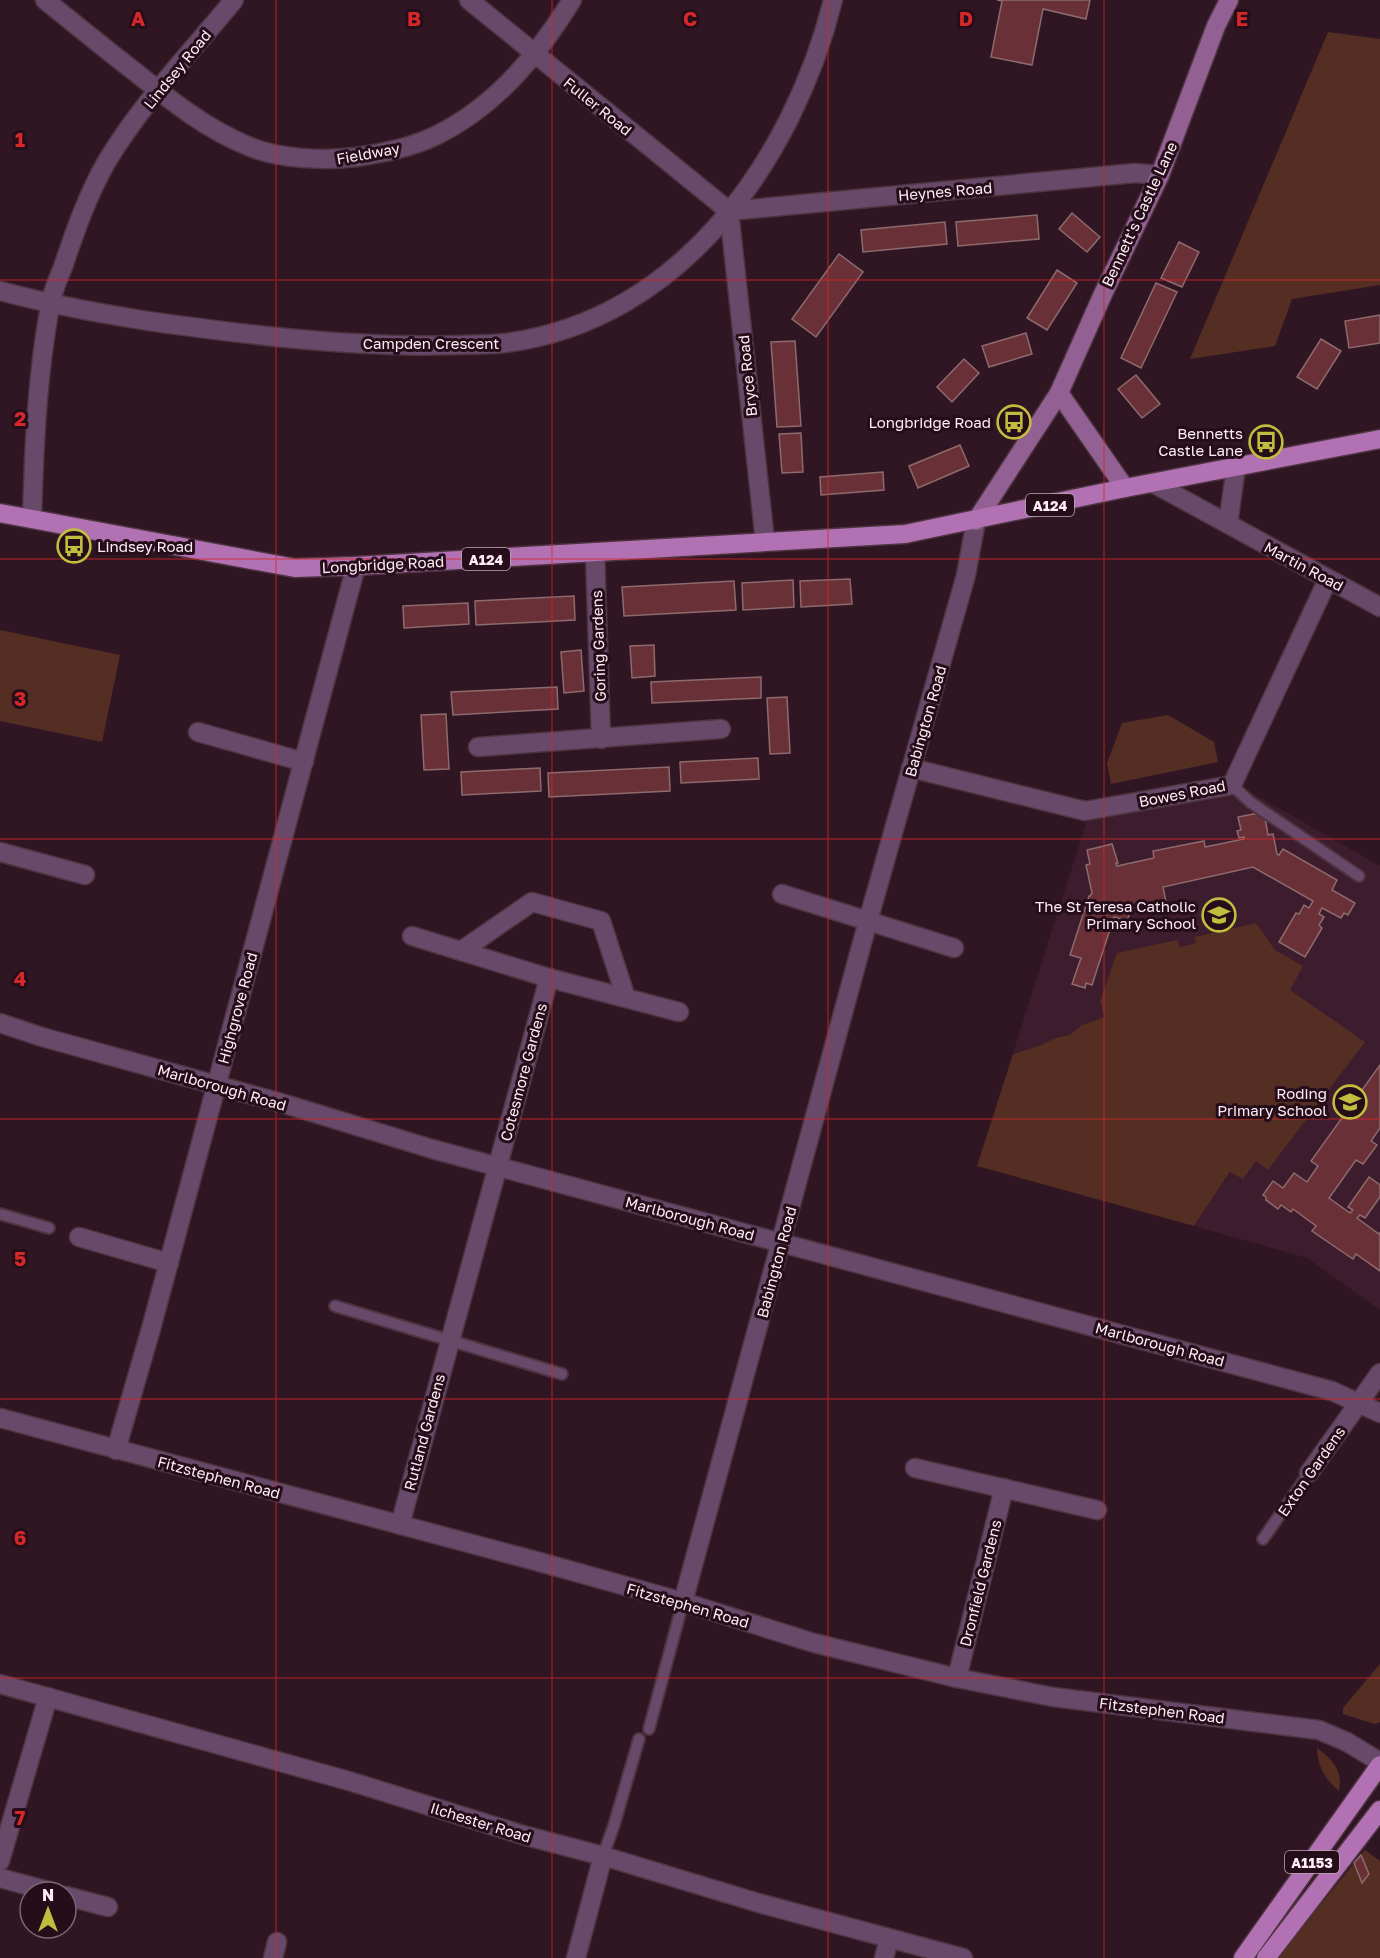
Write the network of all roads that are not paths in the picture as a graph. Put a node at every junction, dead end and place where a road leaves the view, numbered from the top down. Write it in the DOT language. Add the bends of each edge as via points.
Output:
graph roads {
  1 [pos="45,0"];
  2 [pos="234,0"];
  3 [pos="469,0"];
  4 [pos="572,0"];
  5 [pos="833,0"];
  6 [pos="1229,0"];
  7 [pos="535,55"];
  8 [pos="158,91"];
  9 [pos="1160,175"];
  10 [pos="729,211"];
  11 [pos="0,291"];
  12 [pos="50,303"];
  13 [pos="1059,393"];
  14 [pos="1380,439"];
  15 [pos="1236,467"];
  16 [pos="1153,483"];
  17 [pos="1125,488"];
  18 [pos="0,513"];
  19 [pos="32,519"];
  20 [pos="976,521"];
  21 [pos="1228,524"];
  22 [pos="765,541"];
  23 [pos="595,553"];
  24 [pos="356,566"];
  25 [pos="1328,579"];
  26 [pos="1380,607"];
  27 [pos="721,729"];
  28 [pos="198,732"];
  29 [pos="601,739"];
  30 [pos="478,747"];
  31 [pos="304,762"];
  32 [pos="912,768"];
  33 [pos="1232,784"];
  34 [pos="0,852"];
  35 [pos="85,875"];
  36 [pos="1359,876"];
  37 [pos="782,894"];
  38 [pos="868,921"];
  39 [pos="412,936"];
  40 [pos="954,948"];
  41 [pos="461,951"];
  42 [pos="549,978"];
  43 [pos="626,998"];
  44 [pos="679,1012"];
  45 [pos="0,1023"];
  46 [pos="216,1085"];
  47 [pos="496,1166"];
  48 [pos="0,1214"];
  49 [pos="49,1228"];
  50 [pos="79,1237"];
  51 [pos="782,1242"];
  52 [pos="169,1263"];
  53 [pos="334,1306"];
  54 [pos="449,1340"];
  55 [pos="562,1374"];
  56 [pos="1380,1374"];
  57 [pos="1359,1402"];
  58 [pos="1380,1413"];
  59 [pos="0,1418"];
  60 [pos="116,1450"];
  61 [pos="915,1467"];
  62 [pos="1309,1473"];
  63 [pos="1004,1488"];
  64 [pos="1097,1510"];
  65 [pos="400,1525"];
  66 [pos="1263,1539"];
  67 [pos="683,1602"];
  68 [pos="957,1678"];
  69 [pos="0,1684"];
  70 [pos="48,1697"];
  71 [pos="649,1729"];
  72 [pos="639,1739"];
  73 [pos="1380,1764"];
  74 [pos="1380,1810"];
  75 [pos="603,1856"];
  76 [pos="0,1861"];
  77 [pos="0,1878"];
  78 [pos="18,1883"];
  79 [pos="78,1899"];
  80 [pos="108,1907"];
  81 [pos="890,1939"];
  82 [pos="576,1958"];
  83 [pos="884,1958"];
  84 [pos="963,1958"];
  85 [pos="1243,1958"];
  86 [pos="1266,1958"];
  1 -- 8 [label="street, Fieldway"];
  2 -- 8 [label="street, Lindsey Road"];
  3 -- 7 [label="street, Fuller Road"];
  4 -- 7 [label="street, Fieldway"];
  5 -- 10 [label="street, Campden Crescent" via="824,36 787,126"];
  6 -- 9 [label="main road, Bennett's Castle Lane"];
  7 -- 8 [label="street, Fieldway" via="500,92 471,115 434,136 387,152 333,160 293,157 249,147 201,122"];
  7 -- 10 [label="street, Fuller Road"];
  8 -- 12 [label="street, Lindsey Road" via="107,162 78,222"];
  9 -- 10 [label="street, Heynes Road" via="1135,173"];
  9 -- 13 [label="main road, Bennett's Castle Lane"];
  10 -- 12 [label="street, Campden Crescent" via="710,235 636,297 554,333 505,343 424,346 326,342 191,328"];
  10 -- 22 [label="street, Bryce Road"];
  11 -- 12 [label="street, Campden Crescent"];
  12 -- 19 [label="street, Lindsey Road" via="35,436"];
  13 -- 17 [label="main road"];
  13 -- 20 [label="main road, Bennett's Castle Lane"];
  14 -- 15 [label="main road, A124"];
  15 -- 16 [label="main road, A124"];
  15 -- 21 [label="street"];
  16 -- 17 [label="main road, A124"];
  16 -- 21 [label="street, Martin Road"];
  17 -- 20 [label="main road, Longbridge Road / A124"];
  18 -- 19 [label="main road, Longbridge Road / A124"];
  19 -- 24 [label="main road, Longbridge Road / A124" via="295,568"];
  20 -- 22 [label="main road, Longbridge Road / A124" via="905,534"];
  20 -- 32 [label="street, Babington Road" via="966,575"];
  21 -- 25 [label="street, Martin Road"];
  22 -- 23 [label="main road, Longbridge Road / A124"];
  23 -- 24 [label="main road, Longbridge Road / A124"];
  23 -- 29 [label="street, Goring Gardens"];
  24 -- 31 [label="street, Highgrove Road"];
  25 -- 26 [label="street, Martin Road"];
  25 -- 33 [label="street, Bowes Road"];
  27 -- 29 [label="street"];
  28 -- 31 [label="street"];
  29 -- 30 [label="street"];
  31 -- 46 [label="street, Highgrove Road"];
  32 -- 33 [label="street, Bowes Road" via="1085,811"];
  32 -- 38 [label="street, Babington Road"];
  33 -- 36 [label="lane" via="1250,802"];
  34 -- 35 [label="street"];
  37 -- 38 [label="street"];
  38 -- 40 [label="street"];
  38 -- 51 [label="street, Babington Road"];
  39 -- 41 [label="street"];
  41 -- 42 [label="street"];
  41 -- 43 [label="street" via="532,902 601,921"];
  42 -- 43 [label="street"];
  42 -- 47 [label="street, Cotesmore Gardens"];
  43 -- 44 [label="street"];
  45 -- 46 [label="street, Marlborough Road"];
  46 -- 47 [label="street, Marlborough Road"];
  46 -- 52 [label="street, Highgrove Road"];
  47 -- 51 [label="street, Marlborough Road"];
  47 -- 54 [label="street, Rutland Gardens"];
  48 -- 49 [label="lane"];
  50 -- 52 [label="street"];
  51 -- 57 [label="street, Marlborough Road" via="1332,1391"];
  51 -- 67 [label="street, Babington Road"];
  52 -- 60 [label="street, Highgrove Road"];
  53 -- 54 [label="lane"];
  54 -- 55 [label="lane"];
  54 -- 65 [label="street, Rutland Gardens"];
  56 -- 57 [label="street, Exton Gardens"];
  57 -- 58 [label="street, Marlborough Road"];
  57 -- 62 [label="street, Exton Gardens"];
  59 -- 60 [label="street, Fitzstephen Road"];
  60 -- 65 [label="street, Fitzstephen Road"];
  61 -- 63 [label="street"];
  62 -- 66 [label="lane, Exton Gardens"];
  63 -- 64 [label="street"];
  63 -- 68 [label="street, Dronfield Gardens"];
  65 -- 67 [label="street, Fitzstephen Road"];
  67 -- 68 [label="street, Fitzstephen Road" via="814,1642"];
  67 -- 71 [label="lane"];
  68 -- 73 [label="street, Fitzstephen Road" via="1053,1697 1319,1731 1347,1742"];
  69 -- 70 [label="street, Ilchester Road"];
  70 -- 75 [label="street, Ilchester Road"];
  70 -- 76 [label="street"];
  72 -- 75 [label="lane"];
  73 -- 85 [label="main road, A1153"];
  74 -- 86 [label="main road, A1153"];
  75 -- 81 [label="street, Ilchester Road"];
  75 -- 82 [label="street"];
  77 -- 78 [label="street"];
  79 -- 80 [label="street"];
  81 -- 83 [label="street"];
  81 -- 84 [label="street, Ilchester Road"];
}
